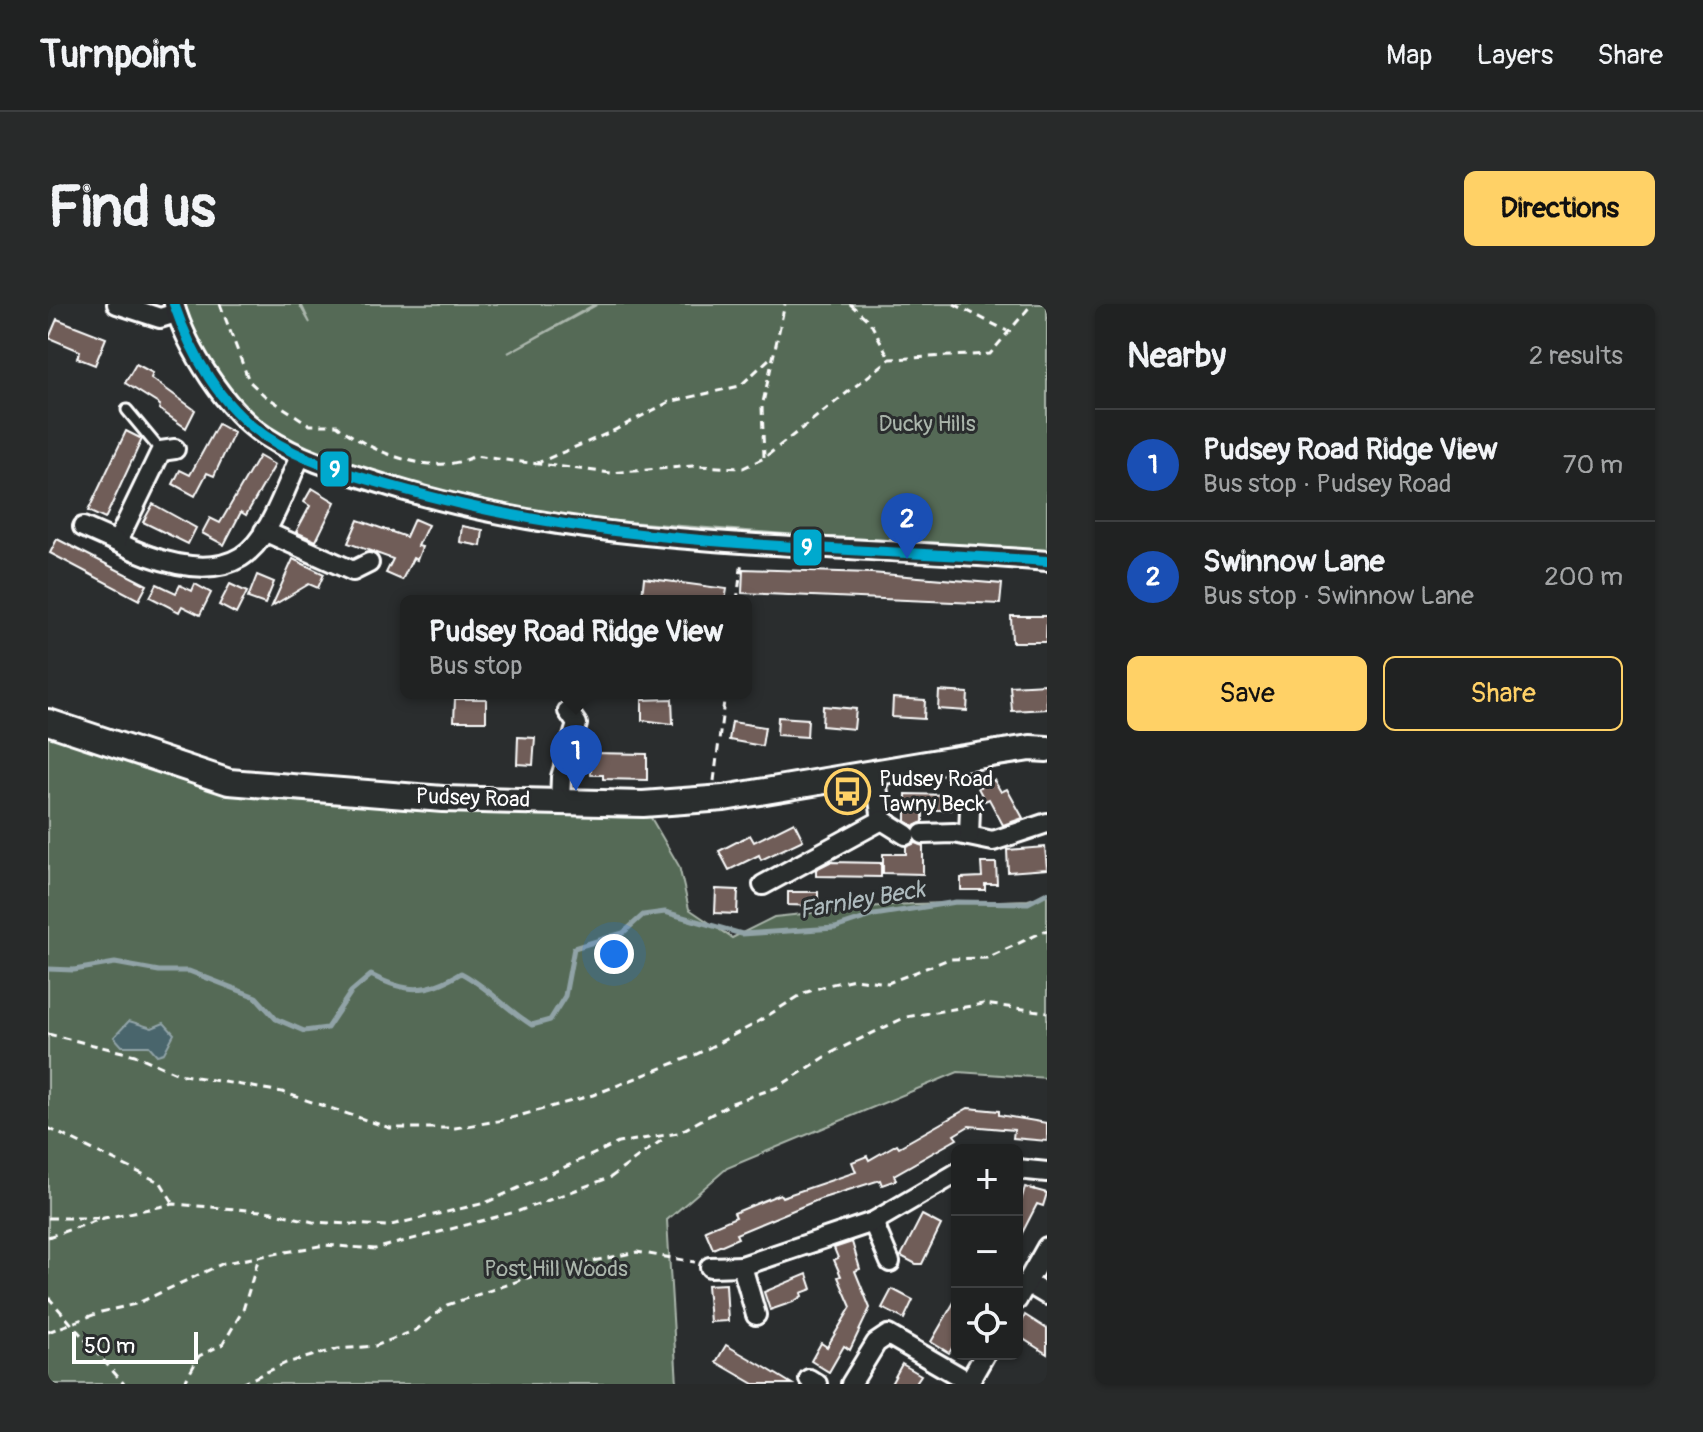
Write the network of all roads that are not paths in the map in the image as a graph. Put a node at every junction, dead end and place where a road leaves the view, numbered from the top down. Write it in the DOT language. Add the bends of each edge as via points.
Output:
graph roads {
  1 [pos="117,304"];
  2 [pos="175,308"];
  3 [pos="127,410"];
  4 [pos="168,450"];
  5 [pos="300,457"];
  6 [pos="83,527"];
  7 [pos="264,531"];
  8 [pos="117,542"];
  9 [pos="1047,561"];
  10 [pos="369,563"];
  11 [pos="568,711"];
  12 [pos="48,722"];
  13 [pos="1047,749"];
  14 [pos="875,773"];
  15 [pos="560,801"];
  16 [pos="970,808"];
  17 [pos="882,820"];
  18 [pos="1047,823"];
  19 [pos="969,836"];
  20 [pos="763,885"];
  21 [pos="1023,1170"];
  22 [pos="1047,1172"];
  23 [pos="951,1176"];
  24 [pos="873,1222"];
  25 [pos="1047,1247"];
  26 [pos="890,1262"];
  27 [pos="742,1266"];
  28 [pos="710,1267"];
  29 [pos="1027,1283"];
  30 [pos="1023,1290"];
  31 [pos="1047,1295"];
  32 [pos="756,1315"];
  33 [pos="982,1360"];
  34 [pos="971,1383"];
  35 [pos="851,1384"];
  1 -- 2 [label="street" via="160,318"];
  2 -- 5 [label="street" via="232,409"];
  3 -- 4 [label="lane"];
  4 -- 8 [label="street"];
  5 -- 7 [label="street"];
  5 -- 9 [label="street" via="412,494 555,526"];
  6 -- 8 [label="street"];
  7 -- 8 [label="street" via="241,557 211,565 146,557"];
  7 -- 10 [label="street" via="353,571"];
  11 -- 15 [label="street" via="577,724 561,777"];
  12 -- 15 [label="main road, Pudsey Road" via="229,782 443,799"];
  13 -- 14 [label="main road, Pudsey Road"];
  14 -- 15 [label="main road, Pudsey Road" via="712,799 643,804"];
  14 -- 17 [label="street"];
  16 -- 19 [label="street"];
  17 -- 19 [label="street" via="914,835"];
  17 -- 20 [label="street"];
  18 -- 19 [label="street" via="993,841"];
  21 -- 22 [label="street"];
  23 -- 24 [label="street"];
  24 -- 26 [label="street"];
  24 -- 27 [label="street"];
  25 -- 29 [label="street"];
  27 -- 28 [label="street"];
  27 -- 32 [label="street"];
  29 -- 30 [label="street"];
  29 -- 31 [label="street"];
  33 -- 34 [label="street"];
  34 -- 35 [label="street" via="888,1335 876,1343"];
}
